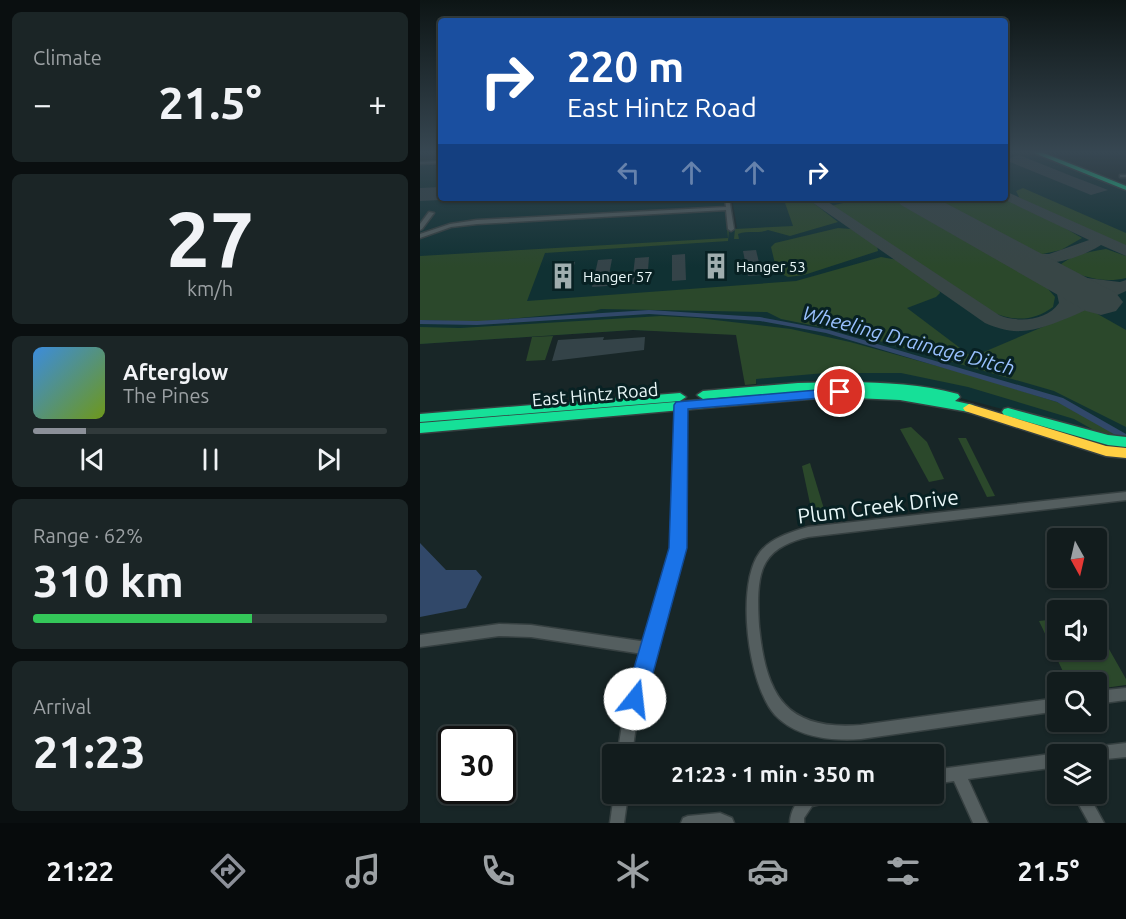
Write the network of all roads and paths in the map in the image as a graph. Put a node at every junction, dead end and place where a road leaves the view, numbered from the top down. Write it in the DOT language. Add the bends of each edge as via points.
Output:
graph roads {
  1 [pos="727,201"];
  2 [pos="728,208"];
  3 [pos="431,213"];
  4 [pos="420,228"];
  5 [pos="731,229"];
  6 [pos="420,236"];
  7 [pos="681,405"];
  8 [pos="420,418"];
  9 [pos="420,428"];
  10 [pos="1126,442"];
  11 [pos="1107,445"];
  12 [pos="1126,453"];
  13 [pos="1126,496"];
  14 [pos="420,641"];
  15 [pos="651,649"];
  16 [pos="1126,694"];
  17 [pos="1107,697"];
  18 [pos="1047,706"];
  19 [pos="626,744"];
  20 [pos="1126,750"];
  21 [pos="1107,752"];
  22 [pos="1047,762"];
  23 [pos="958,774"];
  24 [pos="944,776"];
  25 [pos="620,804"];
  26 [pos="805,804"];
  27 [pos="1086,804"];
  28 [pos="617,823"];
  29 [pos="688,823"];
  30 [pos="727,823"];
  31 [pos="797,823"];
  32 [pos="981,823"];
  33 [pos="1097,823"];
  1 -- 2 [label="street"];
  2 -- 5 [label="street"];
  2 -- 6 [label="street" via="477,222"];
  3 -- 4 [label="street"];
  7 -- 9 [label="main road, East Hintz Road"];
  7 -- 11 [label="main road, East Hintz Road" via="840,392 886,394 957,405"];
  7 -- 15 [label="street" via="678,548"];
  8 -- 11 [label="main road, East Hintz Road" via="804,385 892,385 942,394"];
  10 -- 11 [label="main road, East Hintz Road"];
  11 -- 12 [label="main road, East Hintz Road"];
  13 -- 18 [label="street, Plum Creek Drive" via="808,532 771,547 759,564 753,590 753,627 761,676 778,709 805,727 834,734 861,732"];
  14 -- 15 [label="street" via="499,630"];
  15 -- 19 [label="street"];
  16 -- 17 [label="street"];
  20 -- 21 [label="street"];
  22 -- 23 [label="street"];
  23 -- 24 [label="street"];
  23 -- 32 [label="street"];
  25 -- 28 [label="street"];
  26 -- 31 [label="street"];
  27 -- 33 [label="street"];
  29 -- 30 [label="street"];
}
